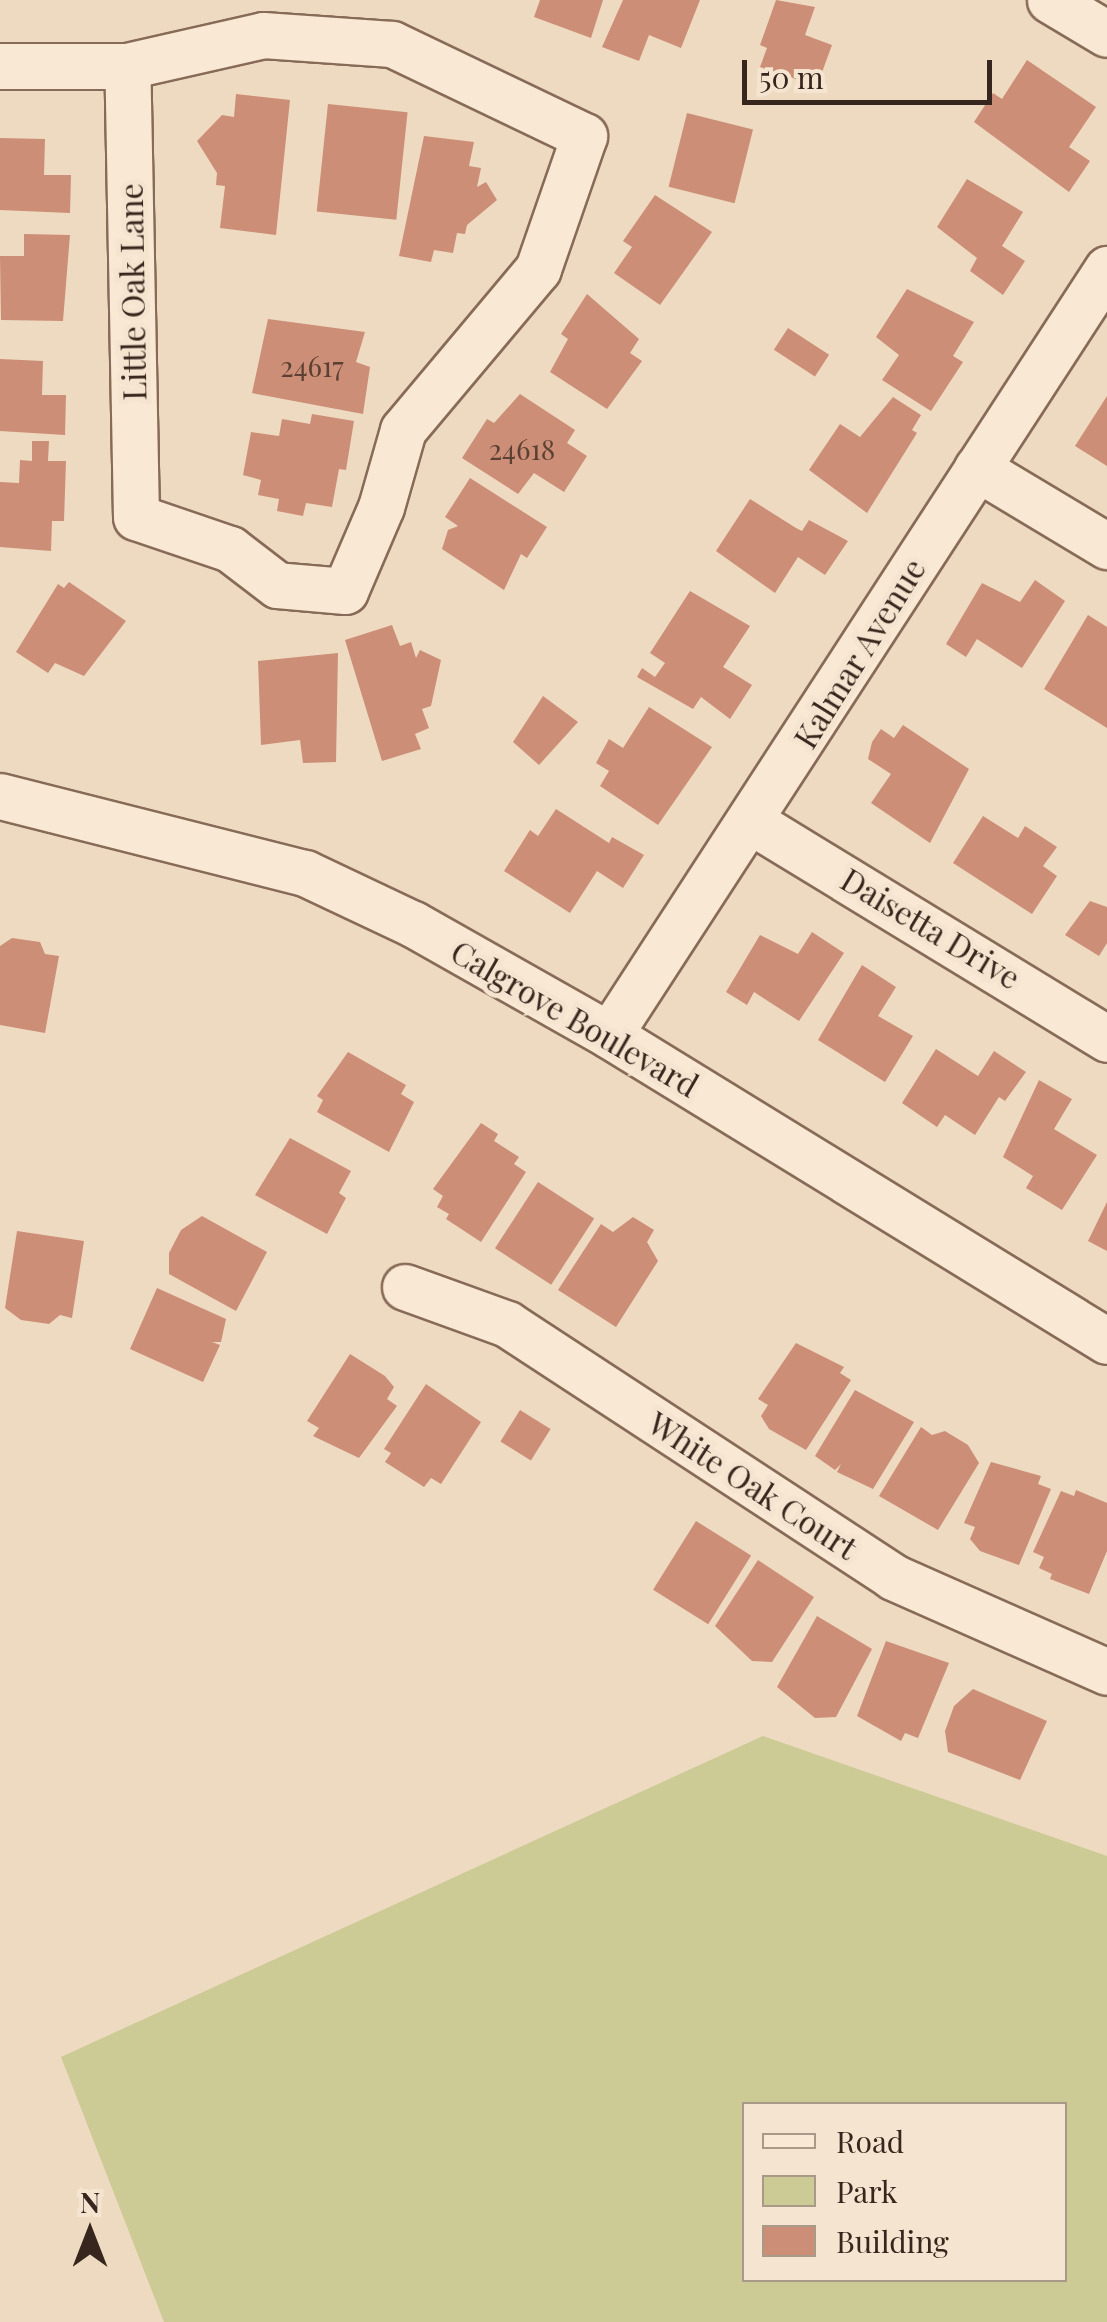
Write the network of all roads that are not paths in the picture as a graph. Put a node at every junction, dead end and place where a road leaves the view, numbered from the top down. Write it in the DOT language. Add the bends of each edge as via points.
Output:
graph roads {
  1 [pos="1050,0"];
  2 [pos="1107,34"];
  3 [pos="0,66"];
  4 [pos="127,66"];
  5 [pos="1107,269"];
  6 [pos="977,468"];
  7 [pos="1107,546"];
  8 [pos="0,796"];
  9 [pos="752,822"];
  10 [pos="609,1035"];
  11 [pos="1107,1039"];
  12 [pos="405,1287"];
  13 [pos="1107,1342"];
  14 [pos="1107,1672"];
  1 -- 2 [label="street"];
  3 -- 4 [label="street"];
  4 -- 4 [label="street, Little Oak Lane" via="136,517 230,549 277,585 344,592 381,508 403,430 538,269 584,136 392,44 263,35"];
  5 -- 6 [label="street, Kalmar Avenue"];
  6 -- 7 [label="street"];
  6 -- 9 [label="street, Kalmar Avenue"];
  8 -- 10 [label="street, Calgrove Boulevard" via="305,873 413,924"];
  9 -- 10 [label="street, Kalmar Avenue"];
  9 -- 11 [label="street, Daisetta Drive"];
  10 -- 13 [label="street, Calgrove Boulevard"];
  12 -- 14 [label="street, White Oak Court" via="507,1324 892,1577"];
}
